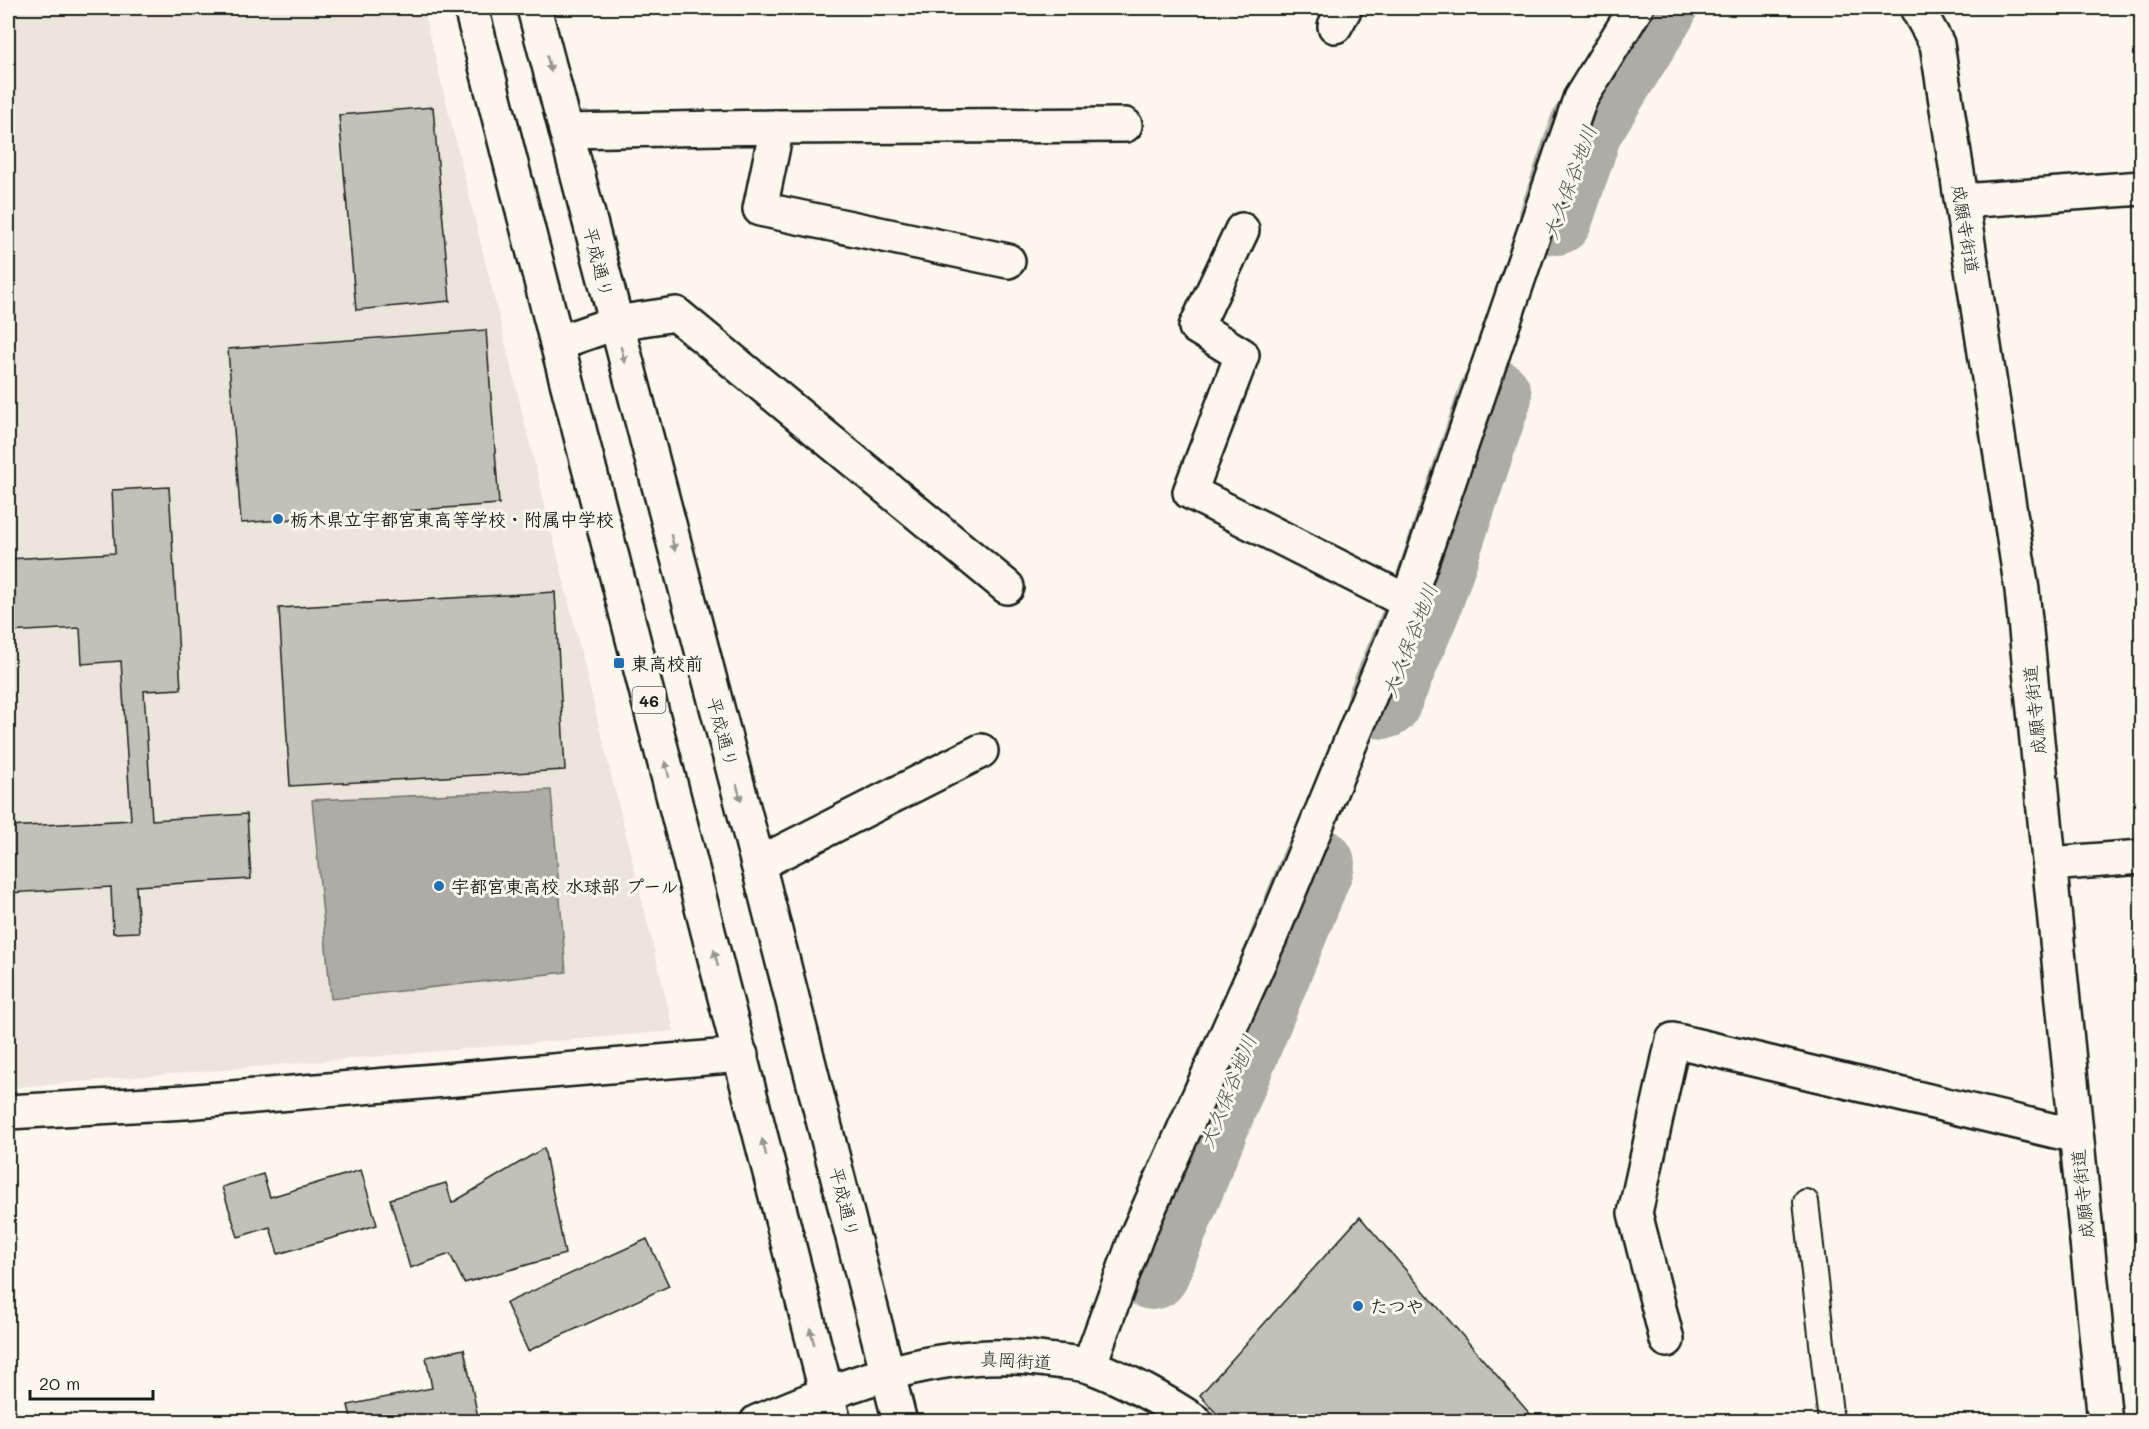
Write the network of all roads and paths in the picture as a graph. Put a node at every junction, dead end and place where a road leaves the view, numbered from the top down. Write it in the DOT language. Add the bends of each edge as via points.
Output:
graph roads {
  1 [pos="471,8"];
  2 [pos="534,8"];
  3 [pos="1636,8"];
  4 [pos="1917,8"];
  5 [pos="1125,125"];
  6 [pos="777,127"];
  7 [pos="566,131"];
  8 [pos="2142,188"];
  9 [pos="1962,201"];
  10 [pos="1242,230"];
  11 [pos="1008,261"];
  12 [pos="615,323"];
  13 [pos="557,343"];
  14 [pos="1007,587"];
  15 [pos="1408,602"];
  16 [pos="981,751"];
  17 [pos="2142,857"];
  18 [pos="758,864"];
  19 [pos="2049,864"];
  20 [pos="741,1055"];
  21 [pos="8,1112"];
  22 [pos="2076,1136"];
  23 [pos="1806,1202"];
  24 [pos="1667,1340"];
  25 [pos="1089,1366"];
  26 [pos="888,1372"];
  27 [pos="830,1407"];
  28 [pos="757,1422"];
  29 [pos="900,1422"];
  30 [pos="1196,1422"];
  31 [pos="1832,1422"];
  32 [pos="2105,1422"];
  1 -- 13 [label="street, 46"];
  2 -- 7 [label="street, 平成通り, one-way"];
  3 -- 15 [label="street" via="1580,99"];
  4 -- 9 [label="street, 成願寺街道" via="1937,44"];
  5 -- 6 [label="street"];
  6 -- 7 [label="street"];
  6 -- 11 [label="street" via="760,209"];
  7 -- 12 [label="street, 平成通り"];
  8 -- 9 [label="street"];
  9 -- 19 [label="street, 成願寺街道" via="2022,590"];
  10 -- 15 [label="street" via="1196,327 1242,355 1190,492"];
  12 -- 13 [label="street"];
  12 -- 14 [label="street" via="676,314"];
  12 -- 18 [label="street, 平成通り, one-way"];
  20 -- 13 [label="street, 46, one-way"];
  15 -- 25 [label="street" via="1272,933 1137,1235"];
  16 -- 18 [label="street"];
  17 -- 19 [label="street"];
  18 -- 26 [label="street, 平成通り"];
  19 -- 22 [label="street, 成願寺街道"];
  20 -- 21 [label="street" via="185,1102"];
  27 -- 20 [label="street, 46, one-way"];
  22 -- 24 [label="street" via="1673,1040 1635,1213"];
  22 -- 32 [label="street, 成願寺街道"];
  23 -- 31 [label="lane"];
  25 -- 26 [label="street, 真岡街道" via="988,1356 941,1360"];
  25 -- 30 [label="street, 真岡街道" via="1151,1393"];
  26 -- 27 [label="street, 真岡街道"];
  26 -- 29 [label="street, 平成通り"];
  27 -- 28 [label="street, 真岡街道"];
}
